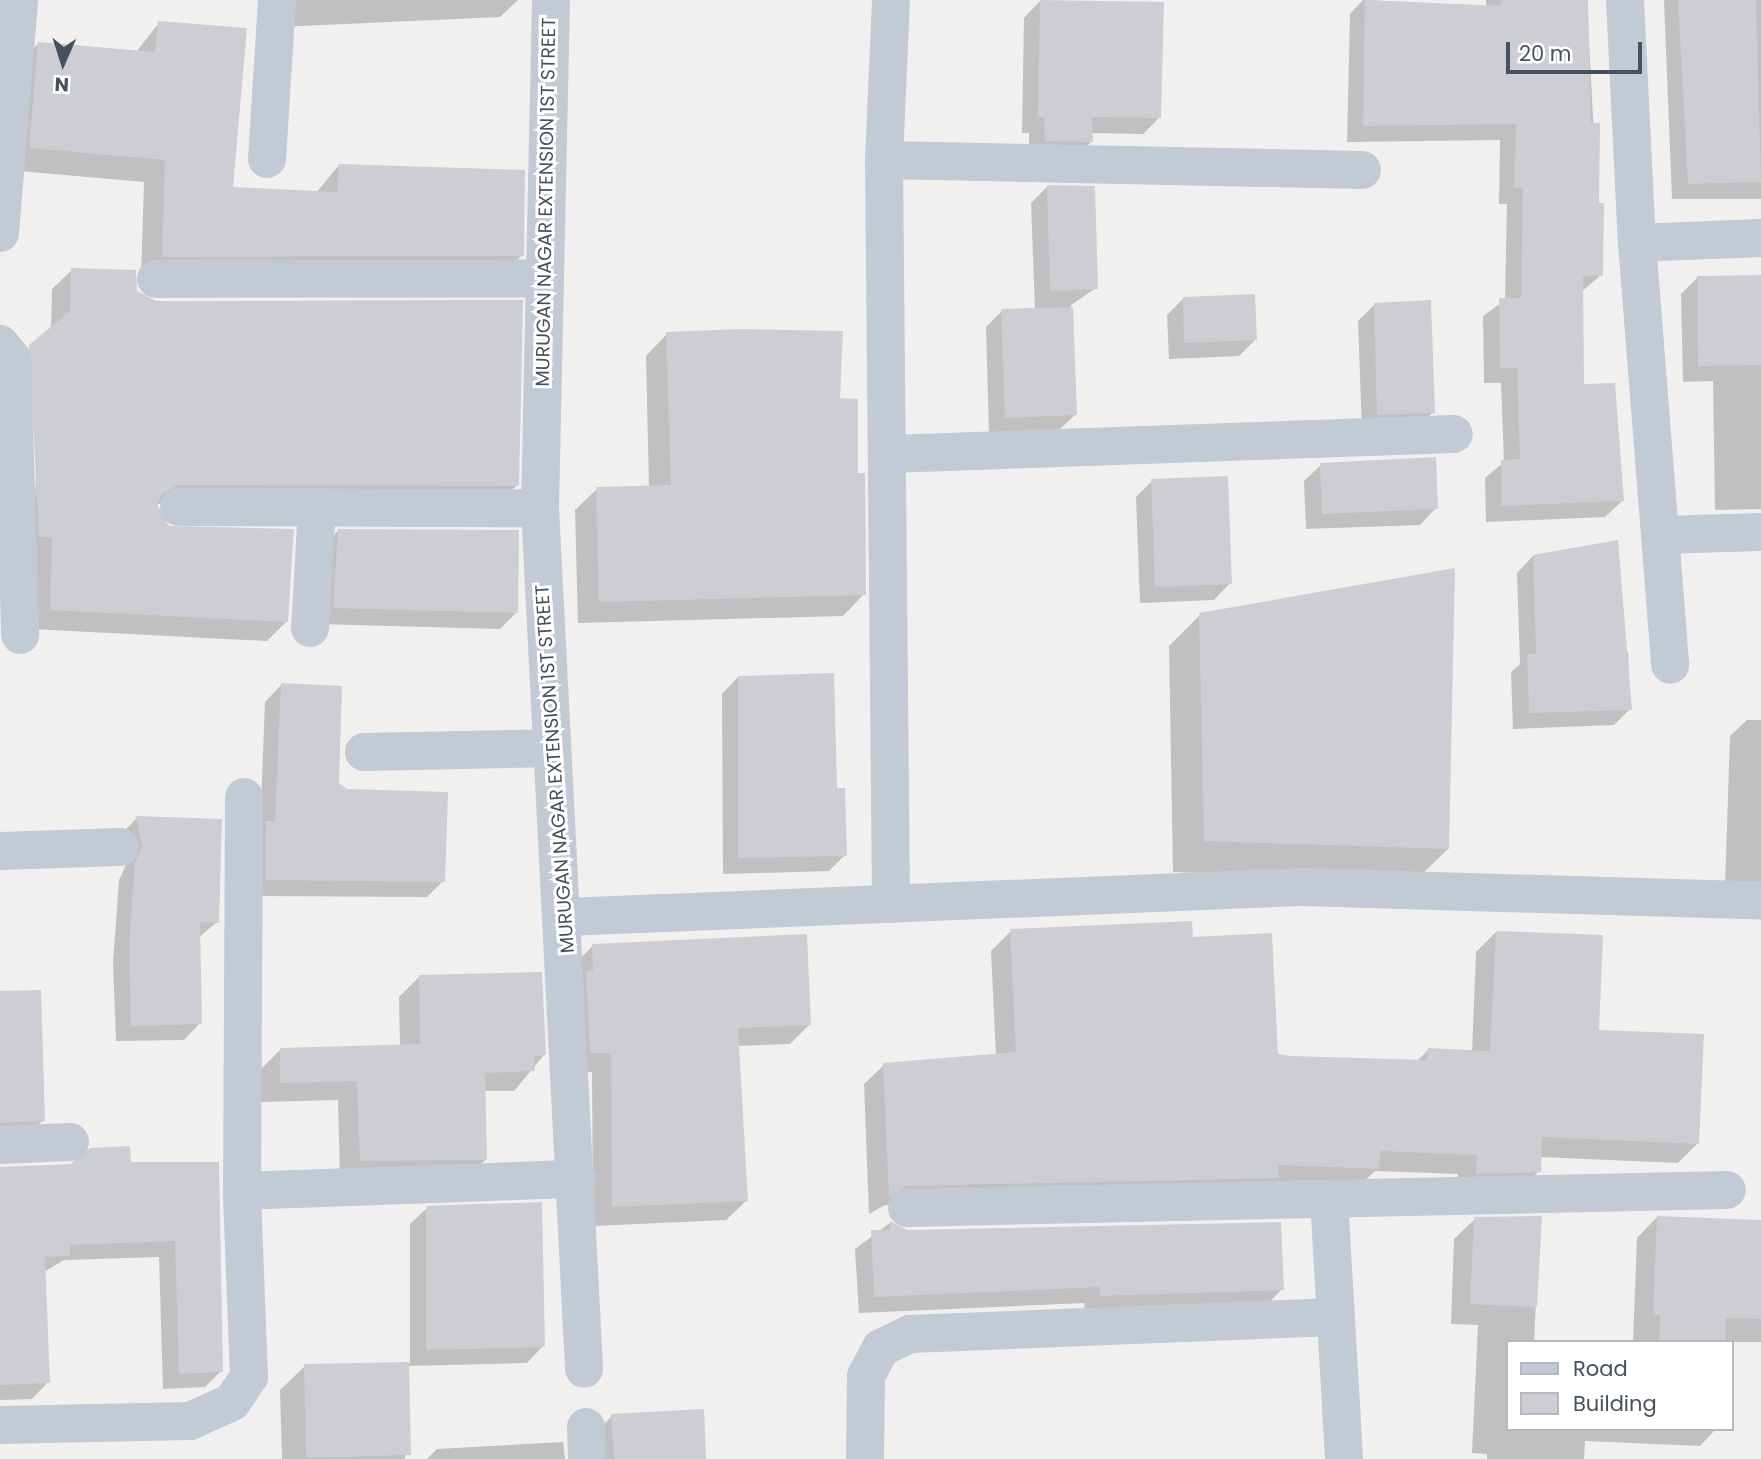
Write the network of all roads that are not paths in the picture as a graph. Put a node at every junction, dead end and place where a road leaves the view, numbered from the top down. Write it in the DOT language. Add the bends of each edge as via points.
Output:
graph roads {
  1 [pos="19,0"];
  2 [pos="277,0"];
  3 [pos="551,0"];
  4 [pos="891,0"];
  5 [pos="1625,0"];
  6 [pos="267,159"];
  7 [pos="884,160"];
  8 [pos="1362,170"];
  9 [pos="0,233"];
  10 [pos="1761,238"];
  11 [pos="1637,243"];
  12 [pos="544,278"];
  13 [pos="156,279"];
  14 [pos="0,344"];
  15 [pos="1454,433"];
  16 [pos="890,454"];
  17 [pos="178,507"];
  18 [pos="317,507"];
  19 [pos="540,508"];
  20 [pos="1761,532"];
  21 [pos="1660,534"];
  22 [pos="310,628"];
  23 [pos="20,635"];
  24 [pos="1670,665"];
  25 [pos="549,748"];
  26 [pos="364,751"];
  27 [pos="244,797"];
  28 [pos="120,847"];
  29 [pos="0,851"];
  30 [pos="1761,901"];
  31 [pos="891,904"];
  32 [pos="565,917"];
  33 [pos="70,1142"];
  34 [pos="0,1144"];
  35 [pos="577,1180"];
  36 [pos="1727,1190"];
  37 [pos="242,1191"];
  38 [pos="1329,1198"];
  39 [pos="906,1208"];
  40 [pos="1333,1317"];
  41 [pos="584,1369"];
  42 [pos="0,1425"];
  43 [pos="865,1459"];
  44 [pos="1344,1459"];
  1 -- 9 [label="street"];
  2 -- 6 [label="street"];
  3 -- 12 [label="street, MURUGAN NAGAR EXTENSION 1ST STREET"];
  4 -- 7 [label="street"];
  5 -- 11 [label="street"];
  7 -- 8 [label="street"];
  7 -- 16 [label="street"];
  10 -- 11 [label="street"];
  11 -- 21 [label="street"];
  12 -- 13 [label="street"];
  12 -- 19 [label="street, MURUGAN NAGAR EXTENSION 1ST STREET"];
  14 -- 23 [label="street" via="12,359"];
  15 -- 16 [label="street"];
  16 -- 31 [label="street"];
  17 -- 18 [label="street"];
  18 -- 19 [label="street"];
  18 -- 22 [label="street"];
  19 -- 25 [label="street, MURUGAN NAGAR EXTENSION 1ST STREET"];
  20 -- 21 [label="street"];
  21 -- 24 [label="street"];
  25 -- 26 [label="street"];
  25 -- 32 [label="street, MURUGAN NAGAR EXTENSION 1ST STREET"];
  27 -- 37 [label="street"];
  28 -- 29 [label="street"];
  30 -- 31 [label="street" via="1302,887"];
  31 -- 32 [label="street"];
  32 -- 35 [label="street, MURUGAN NAGAR EXTENSION 1ST STREET"];
  33 -- 34 [label="street"];
  35 -- 37 [label="street"];
  35 -- 41 [label="street, MURUGAN NAGAR EXTENSION 1ST STREET"];
  36 -- 38 [label="street"];
  37 -- 42 [label="street" via="249,1377 232,1402 190,1421"];
  38 -- 39 [label="street"];
  38 -- 40 [label="street"];
  40 -- 43 [label="street" via="910,1334 881,1348 866,1377"];
  40 -- 44 [label="street"];
}
